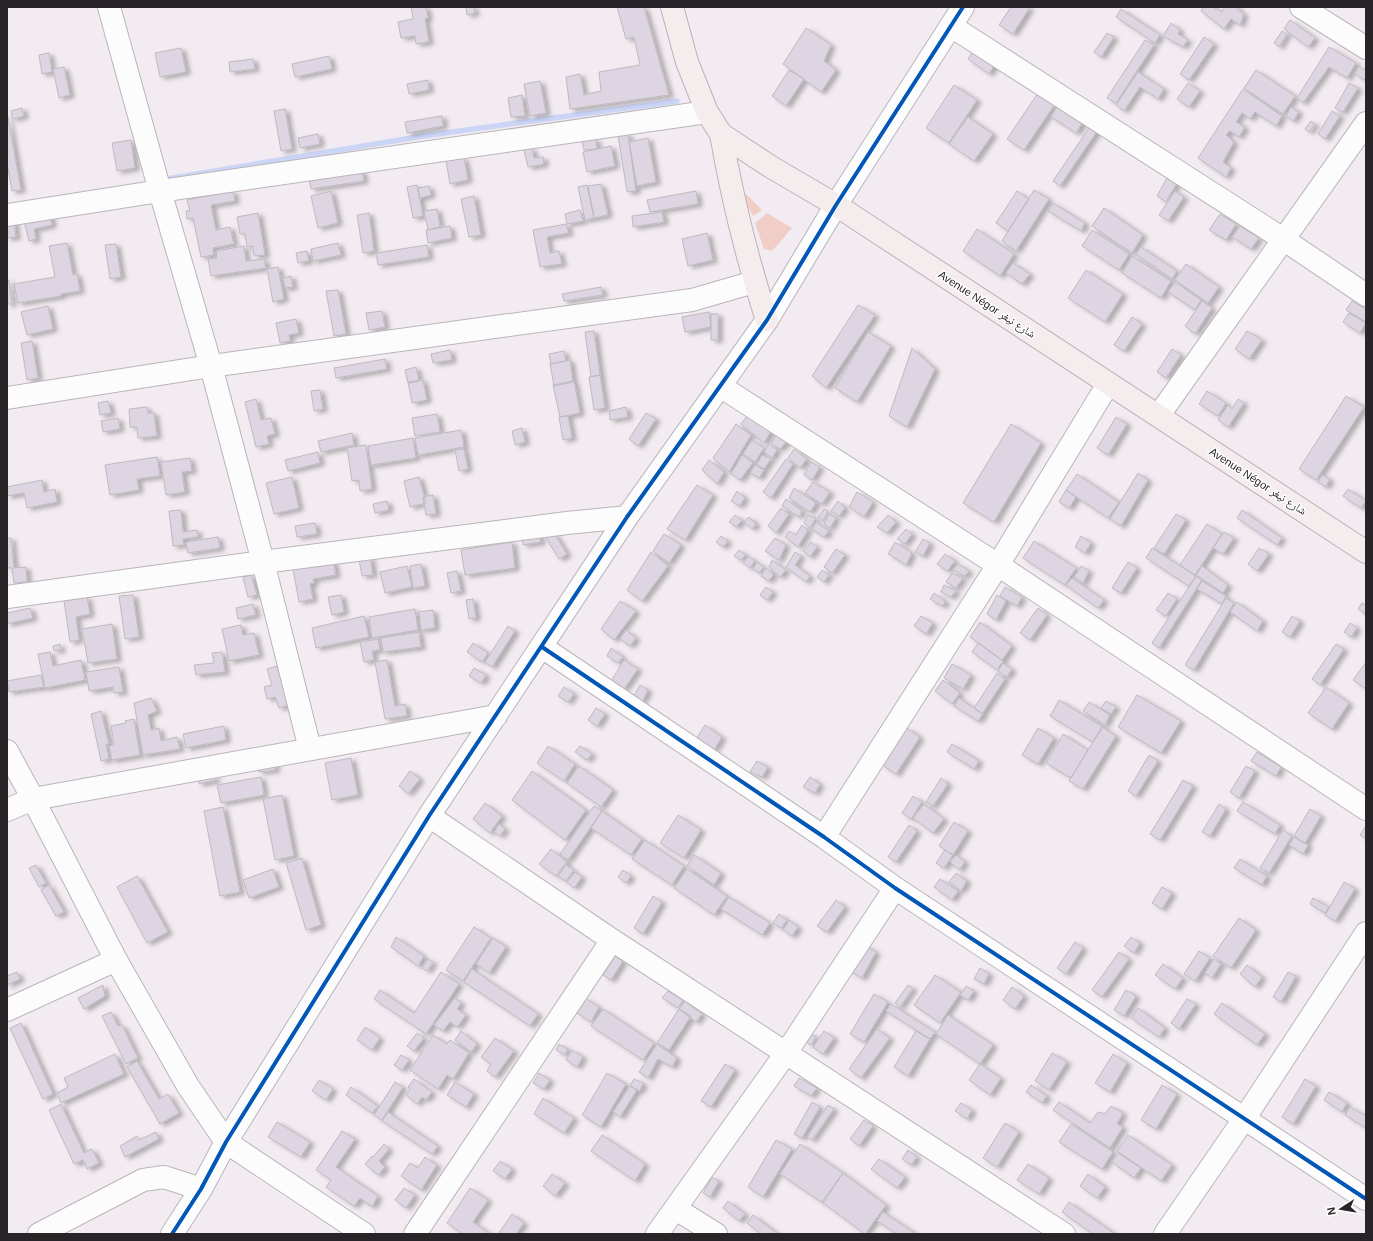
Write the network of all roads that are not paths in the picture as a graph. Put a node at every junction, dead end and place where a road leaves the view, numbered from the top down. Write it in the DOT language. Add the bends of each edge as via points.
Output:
graph roads {
  1 [pos="108,7"];
  2 [pos="672,7"];
  3 [pos="963,7"];
  4 [pos="1302,7"];
  5 [pos="951,26"];
  6 [pos="1366,48"];
  7 [pos="707,112"];
  8 [pos="1366,123"];
  9 [pos="721,134"];
  10 [pos="160,191"];
  11 [pos="836,205"];
  12 [pos="7,215"];
  13 [pos="1283,239"];
  14 [pos="754,282"];
  15 [pos="1366,295"];
  16 [pos="767,320"];
  17 [pos="210,366"];
  18 [pos="1108,384"];
  19 [pos="720,386"];
  20 [pos="7,398"];
  21 [pos="1158,415"];
  22 [pos="627,517"];
  23 [pos="1366,552"];
  24 [pos="263,562"];
  25 [pos="998,565"];
  26 [pos="7,597"];
  27 [pos="542,647"];
  28 [pos="496,716"];
  29 [pos="310,749"];
  30 [pos="7,751"];
  31 [pos="33,798"];
  32 [pos="1366,809"];
  33 [pos="7,810"];
  34 [pos="429,816"];
  35 [pos="824,837"];
  36 [pos="895,888"];
  37 [pos="1366,933"];
  38 [pos="612,940"];
  39 [pos="116,960"];
  40 [pos="7,1010"];
  41 [pos="786,1053"];
  42 [pos="1244,1119"];
  43 [pos="226,1142"];
  44 [pos="201,1189"];
  45 [pos="1366,1199"];
  46 [pos="676,1209"];
  47 [pos="39,1234"];
  48 [pos="172,1234"];
  49 [pos="364,1234"];
  50 [pos="415,1234"];
  51 [pos="657,1234"];
  52 [pos="716,1234"];
  53 [pos="1064,1234"];
  54 [pos="1165,1234"];
  1 -- 10 [label="street"];
  2 -- 7 [label="main road, Avenue Négor شارع نيغر" via="687,62"];
  3 -- 5 [label="street"];
  4 -- 6 [label="street"];
  5 -- 11 [label="street"];
  5 -- 13 [label="street"];
  7 -- 9 [label="main road, Avenue Négor شارع نيغر"];
  7 -- 10 [label="street"];
  8 -- 13 [label="street"];
  9 -- 11 [label="main road, Avenue Négor شارع نيغر"];
  9 -- 14 [label="main road" via="730,186"];
  10 -- 12 [label="street"];
  10 -- 17 [label="street"];
  11 -- 16 [label="street"];
  11 -- 18 [label="main road, Avenue Négor شارع نيغر"];
  13 -- 15 [label="street"];
  13 -- 21 [label="street"];
  14 -- 16 [label="main road"];
  14 -- 17 [label="street" via="692,300"];
  16 -- 19 [label="street"];
  17 -- 20 [label="street"];
  17 -- 24 [label="street"];
  18 -- 21 [label="main road, Avenue Négor شارع نيغر"];
  18 -- 25 [label="street"];
  19 -- 22 [label="street"];
  19 -- 25 [label="street"];
  21 -- 23 [label="main road, Avenue Négor شارع نيغر"];
  22 -- 24 [label="street"];
  22 -- 27 [label="street"];
  24 -- 26 [label="street"];
  24 -- 29 [label="street"];
  25 -- 32 [label="street"];
  25 -- 35 [label="street"];
  27 -- 28 [label="street"];
  27 -- 35 [label="street"];
  28 -- 29 [label="street"];
  28 -- 34 [label="street"];
  29 -- 31 [label="street"];
  30 -- 31 [label="street"];
  31 -- 33 [label="street"];
  31 -- 39 [label="street"];
  34 -- 38 [label="street"];
  34 -- 43 [label="street"];
  35 -- 36 [label="street"];
  36 -- 41 [label="street"];
  36 -- 42 [label="street"];
  37 -- 42 [label="street"];
  38 -- 41 [label="street"];
  38 -- 50 [label="street"];
  39 -- 40 [label="street"];
  39 -- 43 [label="street" via="188,1086"];
  41 -- 46 [label="street"];
  41 -- 53 [label="street"];
  42 -- 45 [label="street"];
  42 -- 54 [label="street"];
  43 -- 44 [label="street"];
  43 -- 49 [label="street"];
  44 -- 47 [label="street" via="164,1177 143,1180"];
  44 -- 48 [label="street"];
  46 -- 51 [label="street"];
  46 -- 52 [label="street"];
}
